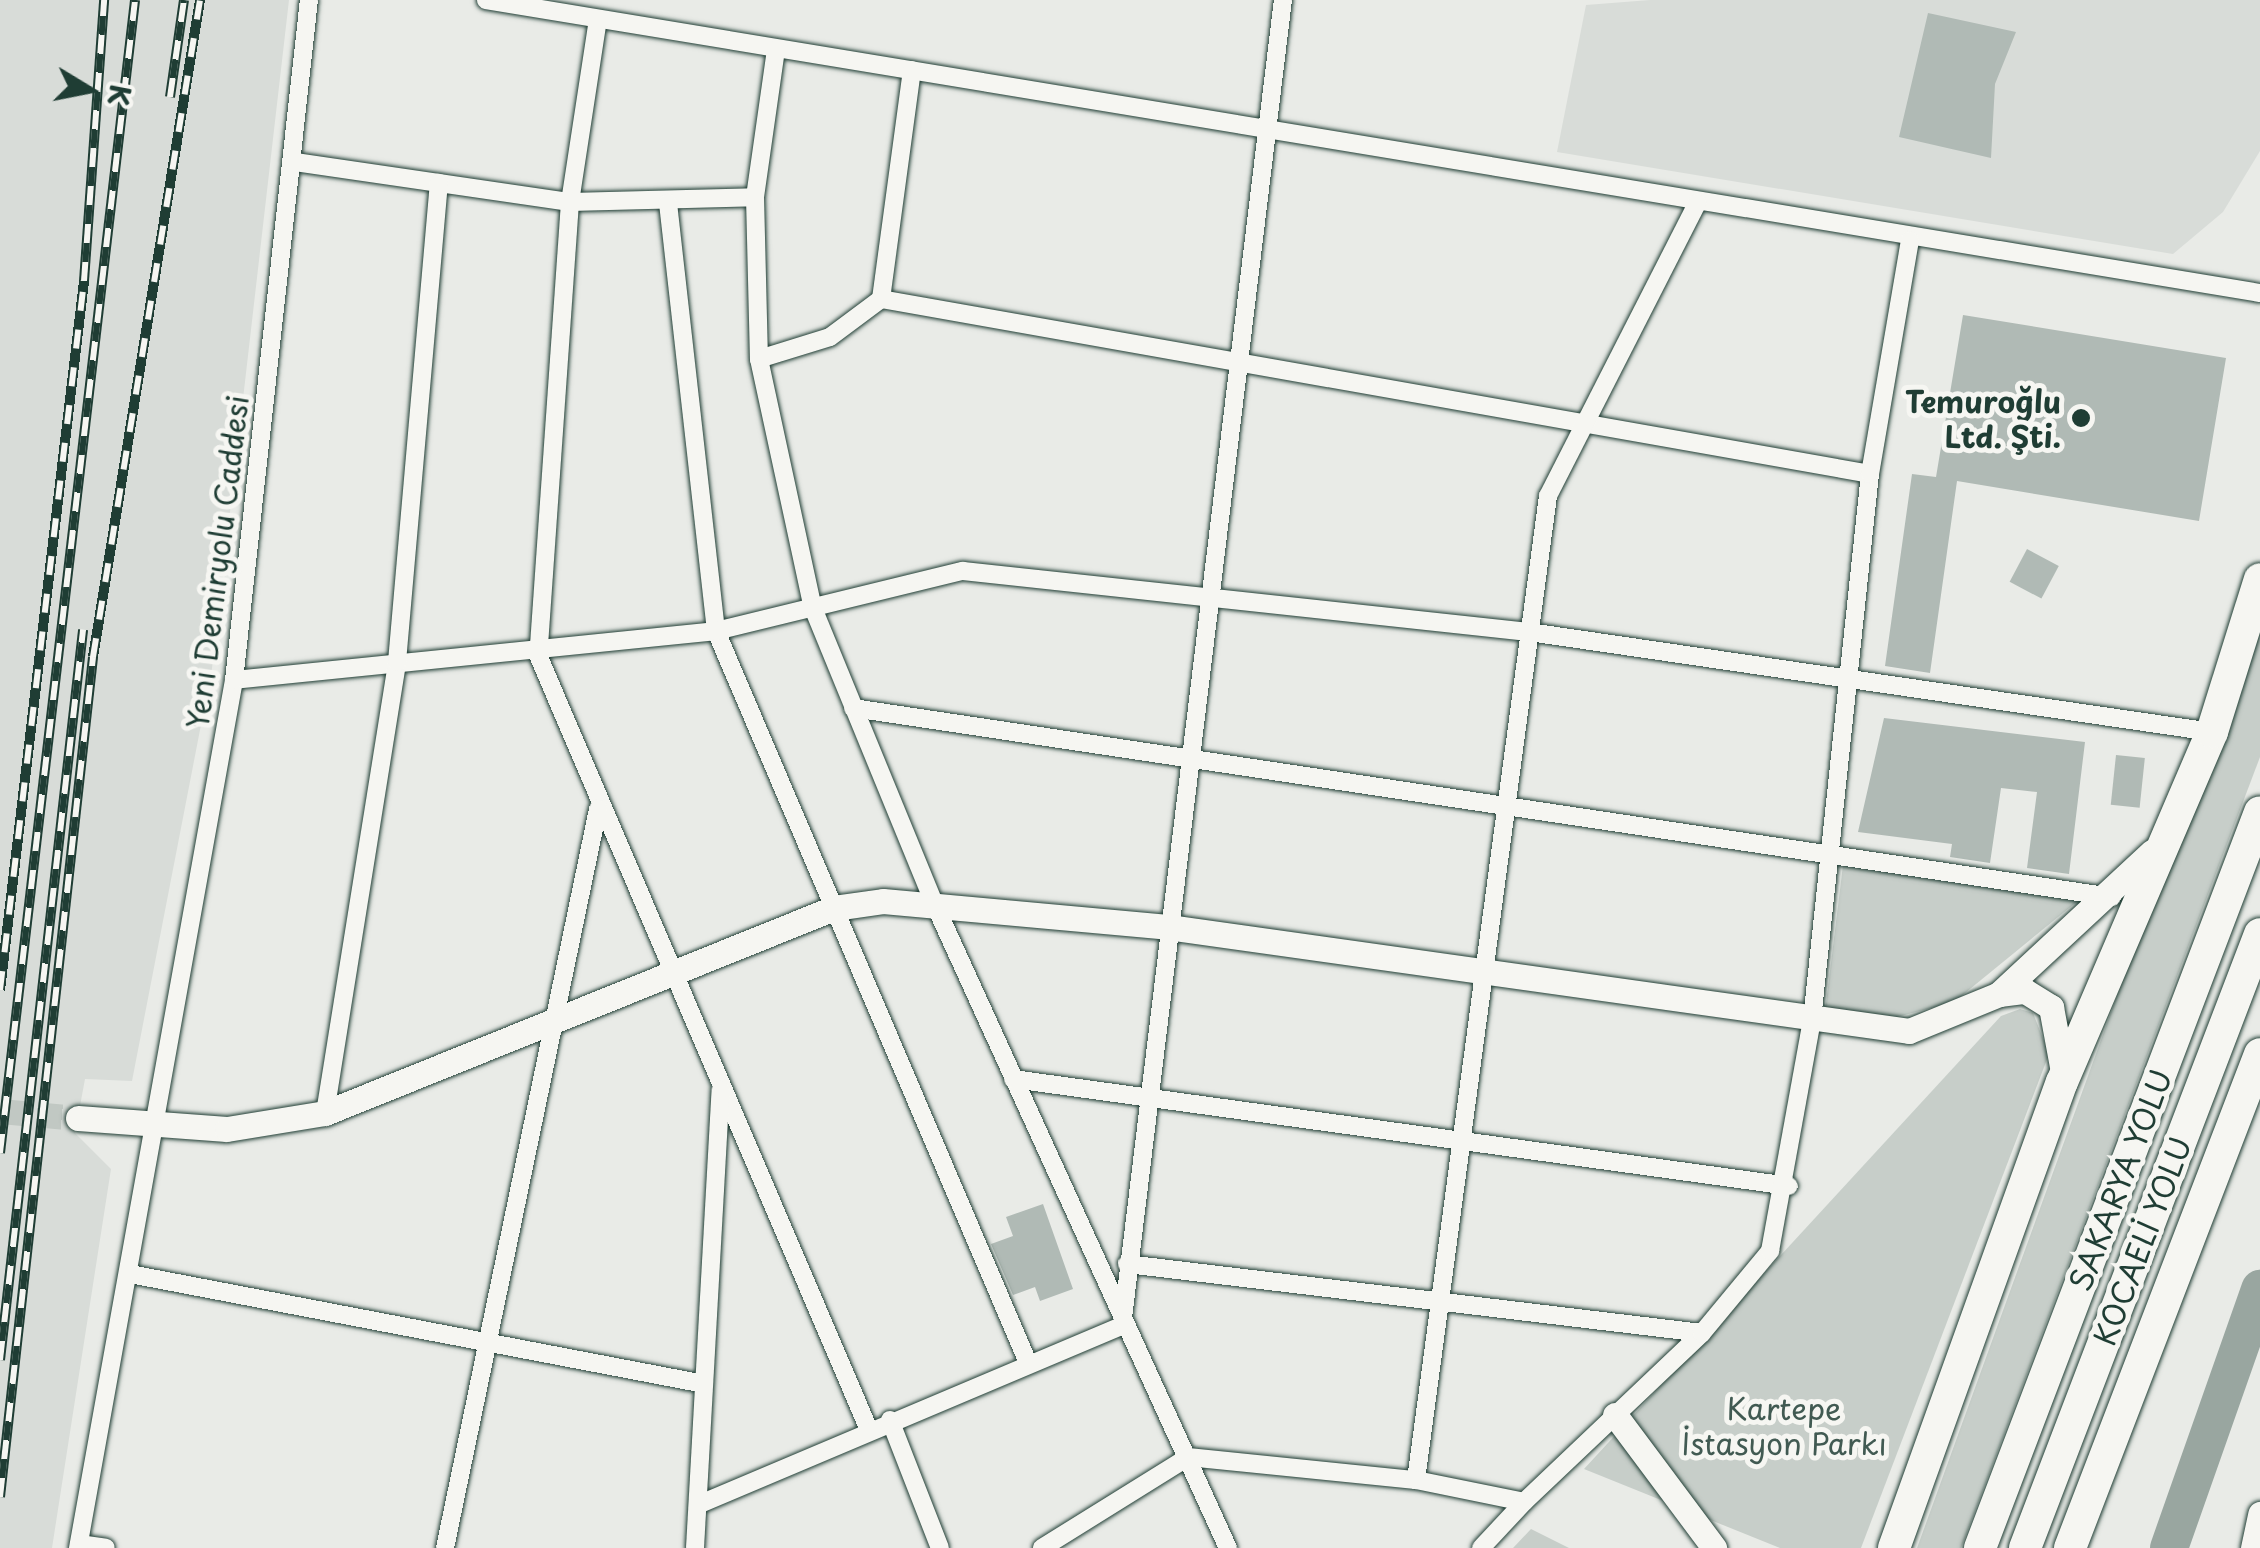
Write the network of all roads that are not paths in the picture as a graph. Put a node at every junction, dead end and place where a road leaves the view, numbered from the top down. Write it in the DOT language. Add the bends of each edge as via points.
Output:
graph roads {
  1 [pos="309,0"];
  2 [pos="486,0"];
  3 [pos="1283,0"];
  4 [pos="598,18"];
  5 [pos="776,49"];
  6 [pos="912,70"];
  7 [pos="1264,128"];
  8 [pos="294,162"];
  9 [pos="439,183"];
  10 [pos="756,196"];
  11 [pos="570,202"];
  12 [pos="668,203"];
  13 [pos="1697,203"];
  14 [pos="1910,240"];
  15 [pos="2260,293"];
  16 [pos="881,299"];
  17 [pos="759,359"];
  18 [pos="1239,364"];
  19 [pos="1584,420"];
  20 [pos="1870,474"];
  21 [pos="2260,579"];
  22 [pos="1210,596"];
  23 [pos="813,608"];
  24 [pos="716,631"];
  25 [pos="1529,632"];
  26 [pos="538,656"];
  27 [pos="396,662"];
  28 [pos="1847,676"];
  29 [pos="234,680"];
  30 [pos="853,708"];
  31 [pos="2212,732"];
  32 [pos="1186,760"];
  33 [pos="1510,800"];
  34 [pos="598,809"];
  35 [pos="2260,812"];
  36 [pos="2173,826"];
  37 [pos="1831,849"];
  38 [pos="2113,897"];
  39 [pos="934,903"];
  40 [pos="834,908"];
  41 [pos="1168,927"];
  42 [pos="2260,934"];
  43 [pos="672,970"];
  44 [pos="1486,970"];
  45 [pos="2009,986"];
  46 [pos="554,1018"];
  47 [pos="1812,1020"];
  48 [pos="2260,1054"];
  49 [pos="1013,1079"];
  50 [pos="2062,1082"];
  51 [pos="722,1084"];
  52 [pos="1144,1100"];
  53 [pos="325,1112"];
  54 [pos="78,1118"];
  55 [pos="153,1128"];
  56 [pos="1462,1139"];
  57 [pos="1789,1186"];
  58 [pos="1127,1264"];
  59 [pos="130,1274"];
  60 [pos="1442,1306"];
  61 [pos="1122,1326"];
  62 [pos="1702,1333"];
  63 [pos="490,1340"];
  64 [pos="1028,1364"];
  65 [pos="698,1383"];
  66 [pos="1615,1416"];
  67 [pos="890,1420"];
  68 [pos="869,1430"];
  69 [pos="1188,1457"];
  70 [pos="1416,1480"];
  71 [pos="1524,1502"];
  72 [pos="700,1504"];
  73 [pos="2260,1514"];
  74 [pos="78,1546"];
  75 [pos="106,1548"];
  76 [pos="445,1548"];
  77 [pos="695,1548"];
  78 [pos="940,1548"];
  79 [pos="1042,1548"];
  80 [pos="1228,1548"];
  81 [pos="1481,1548"];
  82 [pos="1714,1548"];
  83 [pos="1894,1548"];
  84 [pos="1980,1548"];
  85 [pos="2024,1548"];
  86 [pos="2070,1548"];
  87 [pos="2253,1548"];
  1 -- 8 [label="street, Yeni Demiryolu Caddesi"];
  2 -- 4 [label="street"];
  3 -- 7 [label="street"];
  4 -- 5 [label="street"];
  4 -- 11 [label="street"];
  5 -- 6 [label="street"];
  5 -- 10 [label="street"];
  6 -- 7 [label="street"];
  6 -- 16 [label="street"];
  7 -- 13 [label="street"];
  7 -- 18 [label="street"];
  8 -- 9 [label="street"];
  8 -- 29 [label="street, Yeni Demiryolu Caddesi"];
  9 -- 11 [label="street"];
  9 -- 27 [label="street"];
  10 -- 12 [label="street"];
  10 -- 17 [label="street"];
  11 -- 12 [label="street"];
  11 -- 26 [label="street"];
  12 -- 24 [label="street"];
  13 -- 14 [label="street"];
  13 -- 19 [label="street"];
  14 -- 15 [label="street"];
  14 -- 20 [label="street"];
  16 -- 17 [label="street" via="830,337"];
  16 -- 18 [label="street"];
  17 -- 23 [label="street"];
  18 -- 19 [label="street"];
  18 -- 22 [label="street"];
  19 -- 20 [label="street"];
  19 -- 25 [label="street" via="1548,496"];
  20 -- 28 [label="street"];
  21 -- 31 [label="highway"];
  22 -- 23 [label="street" via="963,572"];
  22 -- 25 [label="street"];
  22 -- 32 [label="street"];
  23 -- 24 [label="street"];
  23 -- 30 [label="street"];
  24 -- 26 [label="street"];
  24 -- 40 [label="street"];
  25 -- 28 [label="street"];
  25 -- 33 [label="street"];
  26 -- 27 [label="street"];
  26 -- 34 [label="street"];
  27 -- 29 [label="street"];
  27 -- 53 [label="street"];
  28 -- 31 [label="street"];
  28 -- 37 [label="street"];
  29 -- 55 [label="street, Yeni Demiryolu Caddesi"];
  30 -- 32 [label="street"];
  30 -- 39 [label="street"];
  31 -- 36 [label="highway"];
  32 -- 33 [label="street"];
  32 -- 41 [label="street"];
  33 -- 37 [label="street"];
  33 -- 44 [label="street"];
  34 -- 43 [label="street"];
  34 -- 46 [label="street"];
  35 -- 84 [label="highway, SAKARYA YOLU"];
  36 -- 38 [label="street"];
  36 -- 50 [label="highway"];
  37 -- 38 [label="street"];
  37 -- 47 [label="street"];
  38 -- 45 [label="street"];
  39 -- 40 [label="street"];
  39 -- 41 [label="street"];
  39 -- 49 [label="street"];
  40 -- 43 [label="street"];
  40 -- 64 [label="street"];
  41 -- 44 [label="street"];
  41 -- 52 [label="street"];
  42 -- 85 [label="highway, KOCAELİ YOLU"];
  43 -- 46 [label="street"];
  43 -- 51 [label="street"];
  44 -- 47 [label="street"];
  44 -- 56 [label="street"];
  45 -- 47 [label="street" via="1920,1029"];
  45 -- 50 [label="street" via="2051,1007 2062,1030"];
  46 -- 53 [label="street"];
  46 -- 63 [label="street"];
  47 -- 57 [label="street"];
  48 -- 86 [label="highway"];
  49 -- 52 [label="street"];
  49 -- 61 [label="street"];
  50 -- 83 [label="highway"];
  51 -- 65 [label="street"];
  51 -- 68 [label="street"];
  52 -- 56 [label="street"];
  52 -- 58 [label="street"];
  53 -- 55 [label="street" via="253,1127"];
  54 -- 55 [label="street"];
  55 -- 59 [label="street, Yeni Demiryolu Caddesi"];
  56 -- 57 [label="street"];
  56 -- 60 [label="street"];
  57 -- 62 [label="street" via="1770,1251"];
  58 -- 60 [label="street"];
  58 -- 61 [label="street"];
  59 -- 63 [label="street"];
  59 -- 74 [label="street, Yeni Demiryolu Caddesi"];
  60 -- 62 [label="street"];
  60 -- 70 [label="street"];
  61 -- 64 [label="street"];
  61 -- 69 [label="street"];
  62 -- 66 [label="street"];
  63 -- 65 [label="street"];
  63 -- 76 [label="street"];
  64 -- 67 [label="street"];
  65 -- 72 [label="street"];
  66 -- 71 [label="street"];
  66 -- 82 [label="street"];
  67 -- 68 [label="street"];
  67 -- 78 [label="street"];
  68 -- 72 [label="street"];
  69 -- 70 [label="street"];
  69 -- 79 [label="street"];
  69 -- 80 [label="street"];
  70 -- 71 [label="street"];
  71 -- 81 [label="street"];
  72 -- 77 [label="street"];
  73 -- 87 [label="street"];
  74 -- 75 [label="street"];
}
